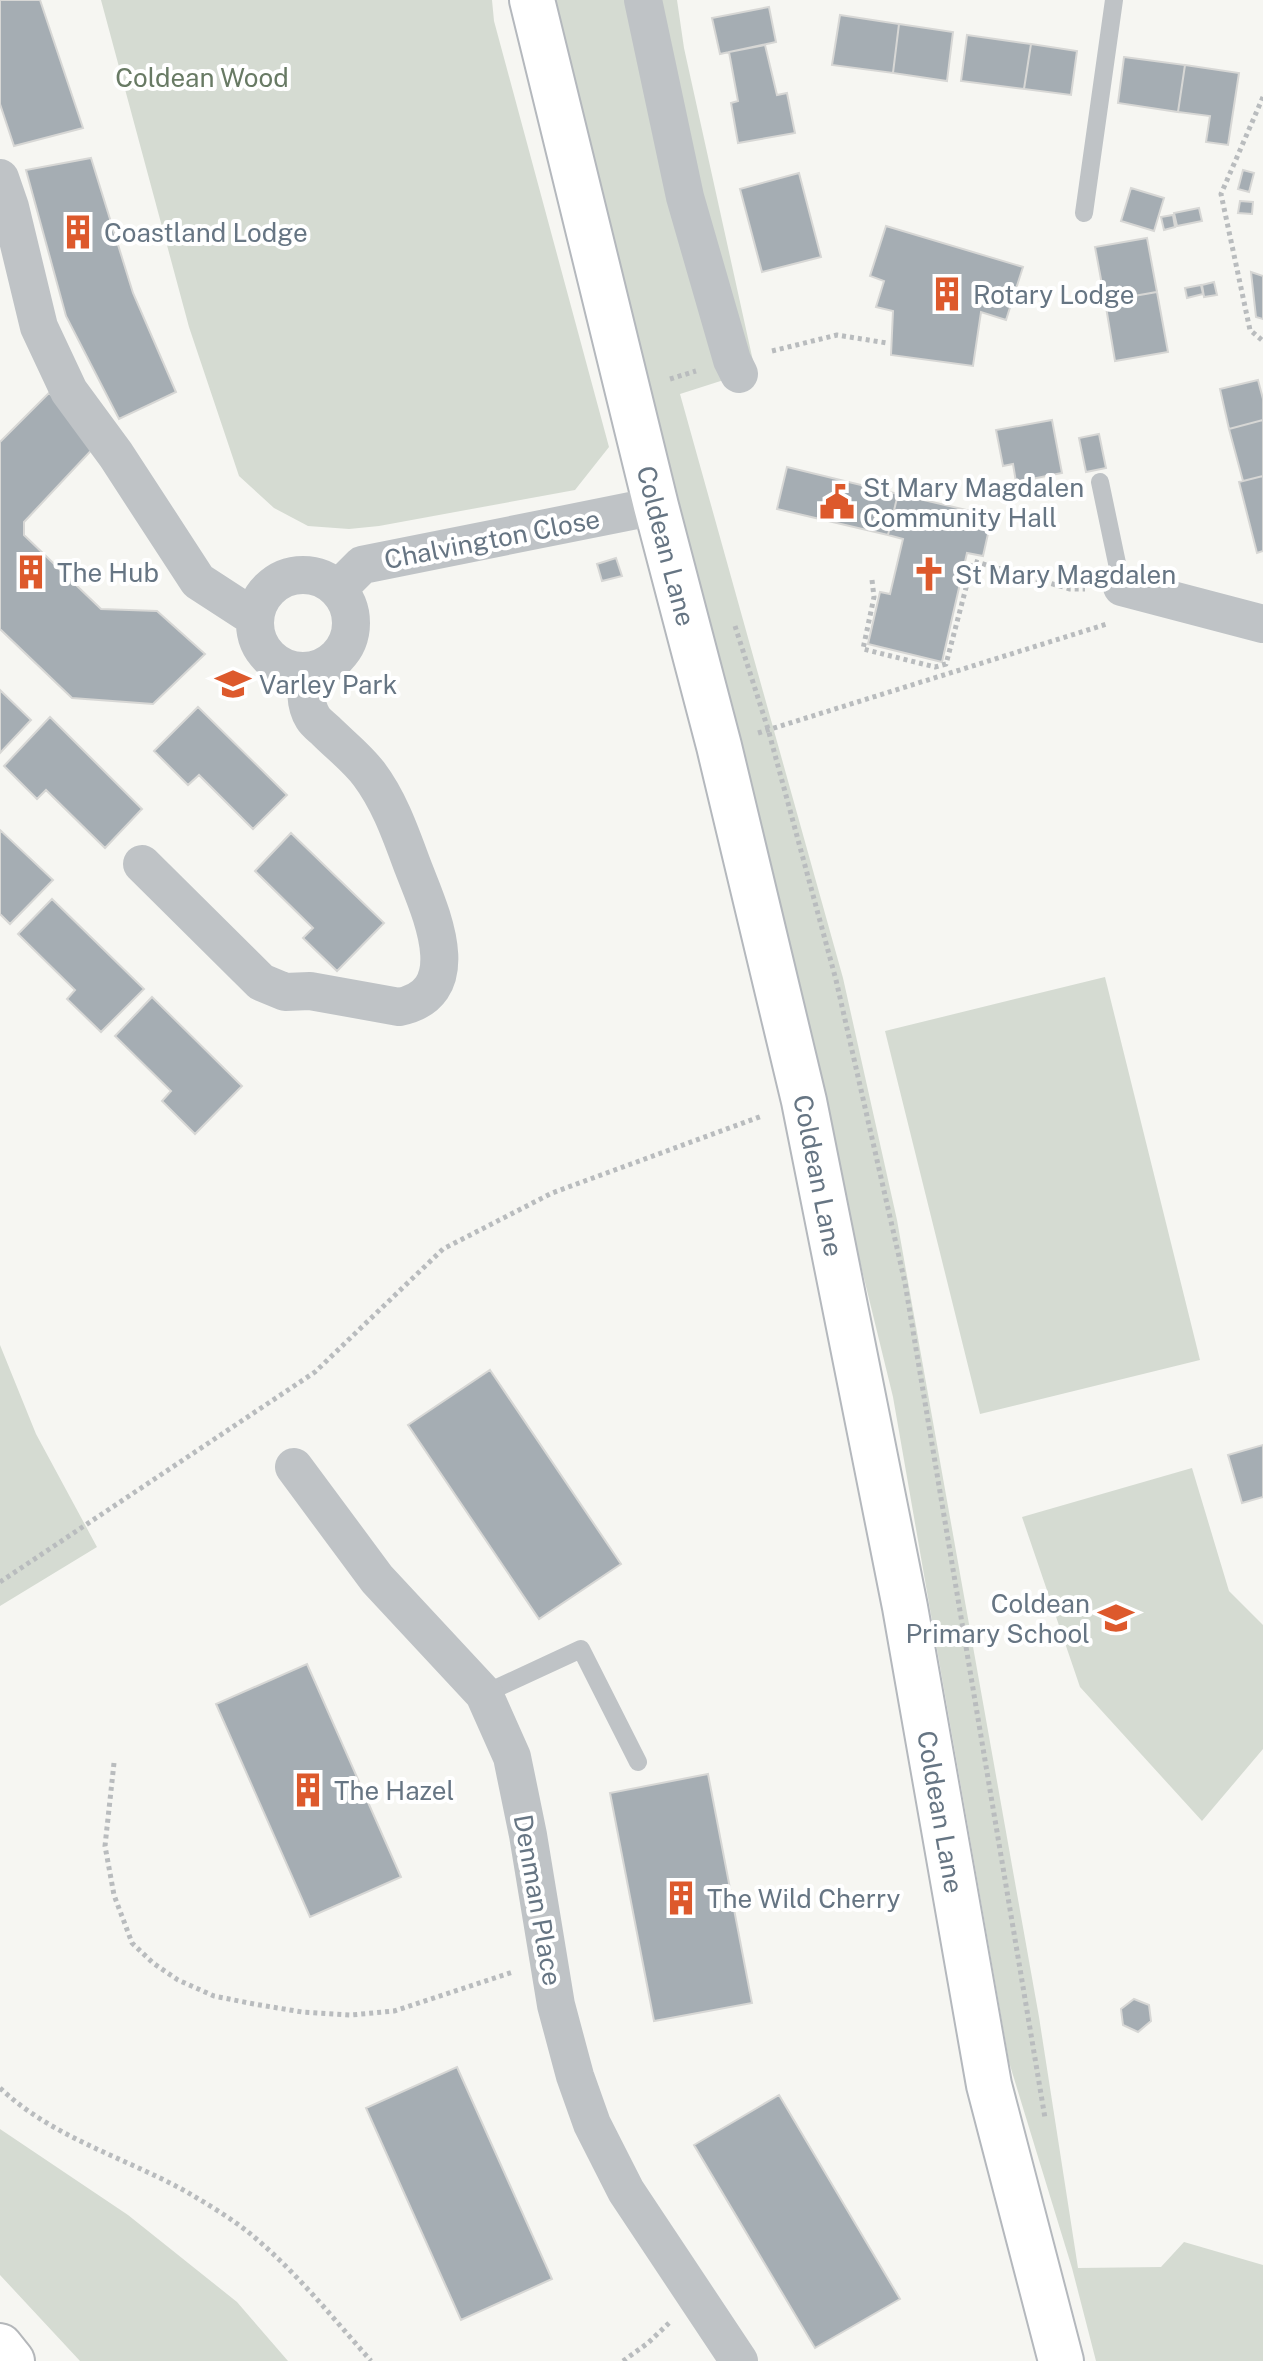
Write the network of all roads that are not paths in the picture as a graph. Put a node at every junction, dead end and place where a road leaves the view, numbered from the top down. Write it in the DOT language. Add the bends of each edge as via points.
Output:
graph roads {
  1 [pos="532,0"];
  2 [pos="643,0"];
  3 [pos="1114,0"];
  4 [pos="0,178"];
  5 [pos="1084,213"];
  6 [pos="736,367"];
  7 [pos="1100,482"];
  8 [pos="656,506"];
  9 [pos="338,589"];
  10 [pos="1131,589"];
  11 [pos="255,618"];
  12 [pos="1263,624"];
  13 [pos="308,671"];
  14 [pos="142,864"];
  15 [pos="294,1467"];
  16 [pos="484,1694"];
  17 [pos="638,1762"];
  18 [pos="0,2346"];
  19 [pos="12,2361"];
  20 [pos="739,2361"];
  21 [pos="1061,2361"];
  1 -- 8 [label="main road, Coldean Lane"];
  2 -- 6 [label="street" via="685,197"];
  3 -- 5 [label="lane"];
  4 -- 11 [label="street" via="39,327 69,391 198,581"];
  7 -- 10 [label="lane"];
  8 -- 9 [label="street, Chalvington Close" via="362,565"];
  8 -- 21 [label="main road, Coldean Lane" via="804,1101 905,1607 989,2085"];
  9 -- 11 [label="street" via="311,575 295,575 268,590"];
  9 -- 13 [label="street" via="351,617 346,647 323,667"];
  10 -- 12 [label="street"];
  11 -- 13 [label="street" via="269,657"];
  13 -- 14 [label="street" via="306,695 312,718 367,771 387,800 434,921 439,969 423,997 399,1007 310,991 285,992 261,982"];
  15 -- 16 [label="street, Denman Place" via="377,1579"];
  16 -- 17 [label="lane" via="581,1649"];
  16 -- 20 [label="street, Denman Place" via="512,1757 548,1960 592,2124 626,2191"];
  18 -- 19 [label="main road"];
}
